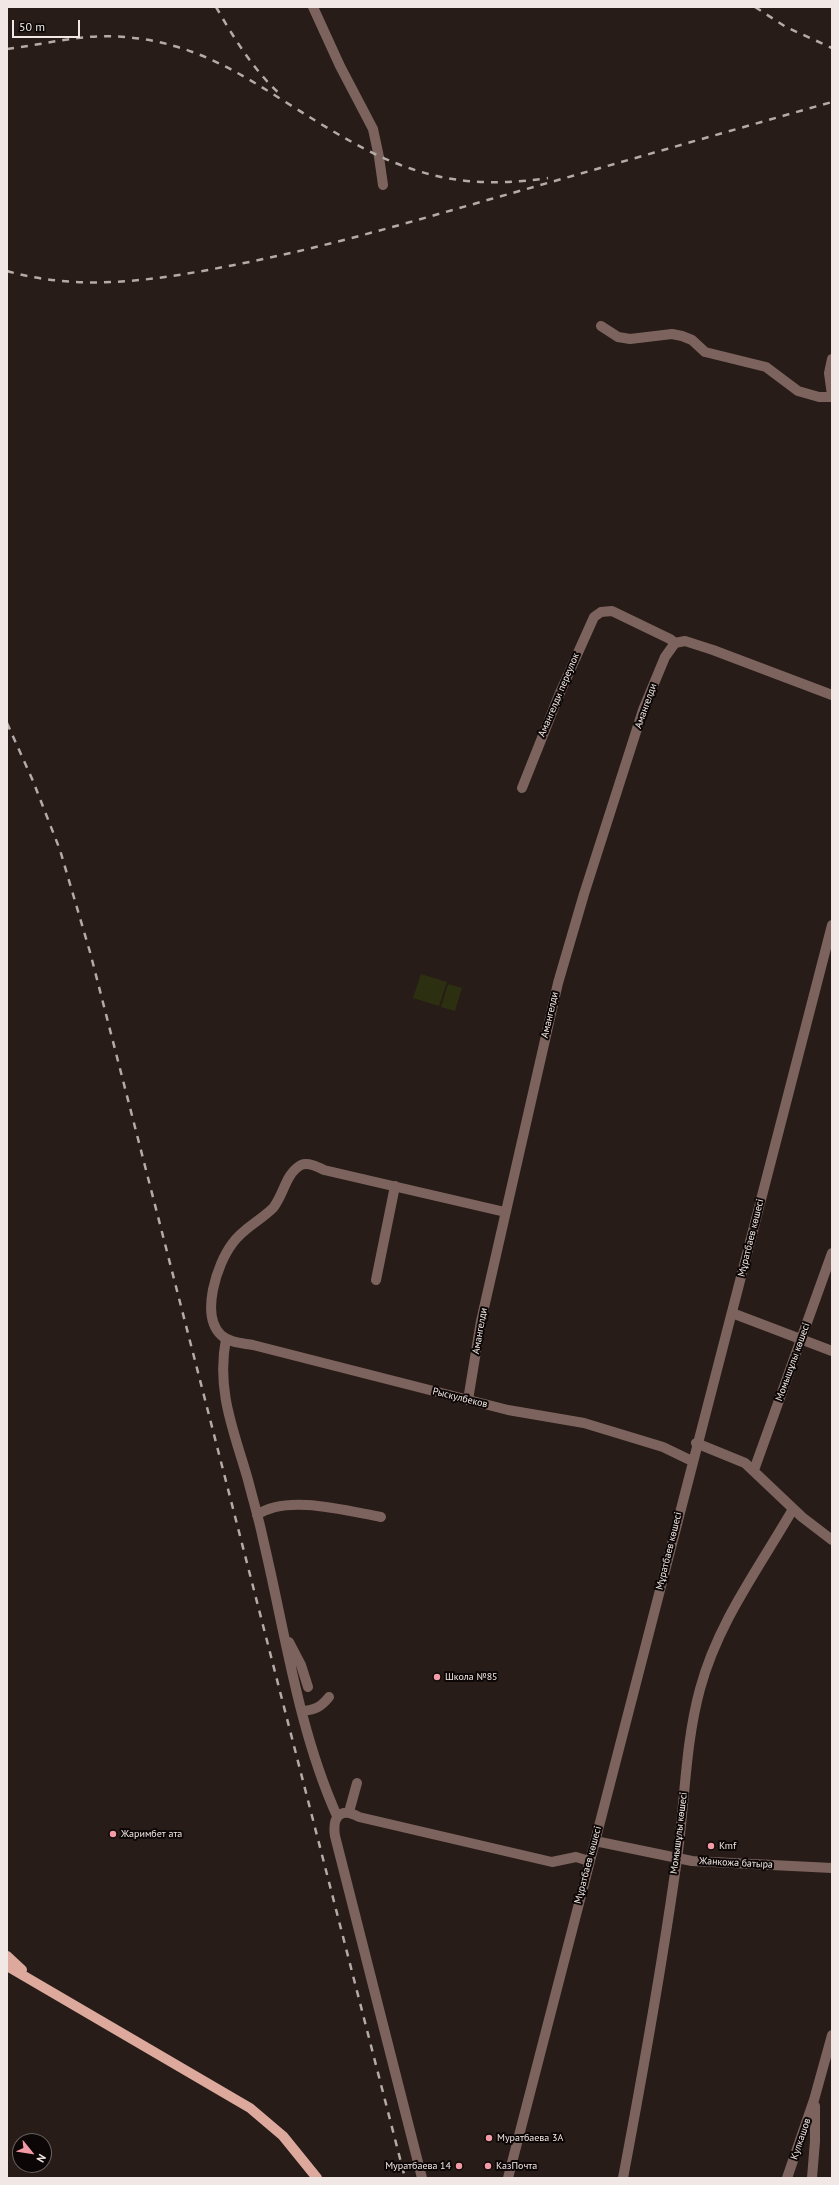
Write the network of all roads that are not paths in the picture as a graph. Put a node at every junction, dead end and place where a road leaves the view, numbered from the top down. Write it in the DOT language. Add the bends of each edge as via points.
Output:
graph roads {
  1 [pos="313,7"];
  2 [pos="383,185"];
  3 [pos="601,326"];
  4 [pos="832,359"];
  5 [pos="832,396"];
  6 [pos="675,643"];
  7 [pos="832,695"];
  8 [pos="522,788"];
  9 [pos="832,925"];
  10 [pos="395,1186"];
  11 [pos="505,1212"];
  12 [pos="832,1253"];
  13 [pos="376,1280"];
  14 [pos="732,1313"];
  15 [pos="226,1339"];
  16 [pos="801,1339"];
  17 [pos="832,1351"];
  18 [pos="468,1400"];
  19 [pos="696,1443"];
  20 [pos="692,1461"];
  21 [pos="754,1470"];
  22 [pos="793,1509"];
  23 [pos="257,1515"];
  24 [pos="381,1517"];
  25 [pos="832,1540"];
  26 [pos="285,1637"];
  27 [pos="308,1687"];
  28 [pos="329,1697"];
  29 [pos="302,1711"];
  30 [pos="357,1783"];
  31 [pos="349,1812"];
  32 [pos="337,1816"];
  33 [pos="595,1841"];
  34 [pos="677,1858"];
  35 [pos="589,1861"];
  36 [pos="832,1868"];
  37 [pos="7,1956"];
  38 [pos="7,1966"];
  39 [pos="45,1989"];
  40 [pos="832,2035"];
  41 [pos="814,2100"];
  42 [pos="317,2178"];
  43 [pos="422,2178"];
  44 [pos="508,2178"];
  45 [pos="623,2178"];
  46 [pos="787,2178"];
  47 [pos="812,2178"];
  1 -- 2 [label="street" via="372,129"];
  3 -- 5 [label="street" via="618,337 630,339 672,334 682,336 692,340 705,352 766,367 798,392 819,397"];
  4 -- 5 [label="street" via="829,373"];
  6 -- 7 [label="street" via="685,641 713,650"];
  6 -- 8 [label="street, Амангелди переулок" via="612,611 601,612 594,617 582,640"];
  6 -- 11 [label="street, Амангелди" via="661,664 643,710 582,901 558,983"];
  9 -- 14 [label="street, Мұратбаев көшесі"];
  10 -- 11 [label="street"];
  10 -- 13 [label="street"];
  10 -- 15 [label="street" via="307,1164 292,1173 272,1208 257,1223 239,1235 226,1254 213,1290 210,1308 211,1317 218,1331"];
  11 -- 18 [label="street, Амангелди" via="481,1321"];
  12 -- 16 [label="street, Момышұлы көшесі"];
  14 -- 16 [label="street"];
  14 -- 19 [label="street, Мұратбаев көшесі"];
  15 -- 18 [label="street, Рыскулбеков"];
  15 -- 23 [label="street" via="223,1372 229,1420"];
  16 -- 17 [label="street"];
  16 -- 21 [label="street, Момышұлы көшесі"];
  18 -- 20 [label="street, Рыскулбеков" via="591,1425 663,1447"];
  19 -- 20 [label="street, Мұратбаев көшесі"];
  19 -- 21 [label="street"];
  20 -- 33 [label="street, Мұратбаев көшесі"];
  21 -- 22 [label="street"];
  22 -- 25 [label="street"];
  22 -- 34 [label="street, Момышұлы көшесі" via="729,1615 700,1689 693,1718"];
  23 -- 24 [label="street" via="264,1510 281,1506 329,1507"];
  23 -- 26 [label="street"];
  26 -- 27 [label="street" via="293,1647"];
  26 -- 29 [label="street"];
  28 -- 29 [label="street" via="313,1710"];
  29 -- 32 [label="street" via="324,1786"];
  30 -- 31 [label="street"];
  31 -- 32 [label="street"];
  31 -- 35 [label="street" via="360,1817 552,1862 576,1857"];
  32 -- 43 [label="street" via="333,1828 334,1836"];
  33 -- 34 [label="street, Жанкожа батыра"];
  33 -- 35 [label="street, Мұратбаев көшесі"];
  34 -- 36 [label="street, Жанкожа батыра" via="706,1862"];
  34 -- 45 [label="street, Момышұлы көшесі" via="653,2018"];
  35 -- 44 [label="street, Мұратбаев көшесі"];
  37 -- 39 [label="main road"];
  38 -- 39 [label="main road"];
  39 -- 42 [label="main road" via="262,2117 295,2148"];
  40 -- 41 [label="street, Кулкашов"];
  41 -- 46 [label="street, Кулкашов"];
  41 -- 47 [label="street, Кулкашов" via="815,2141"];
}
